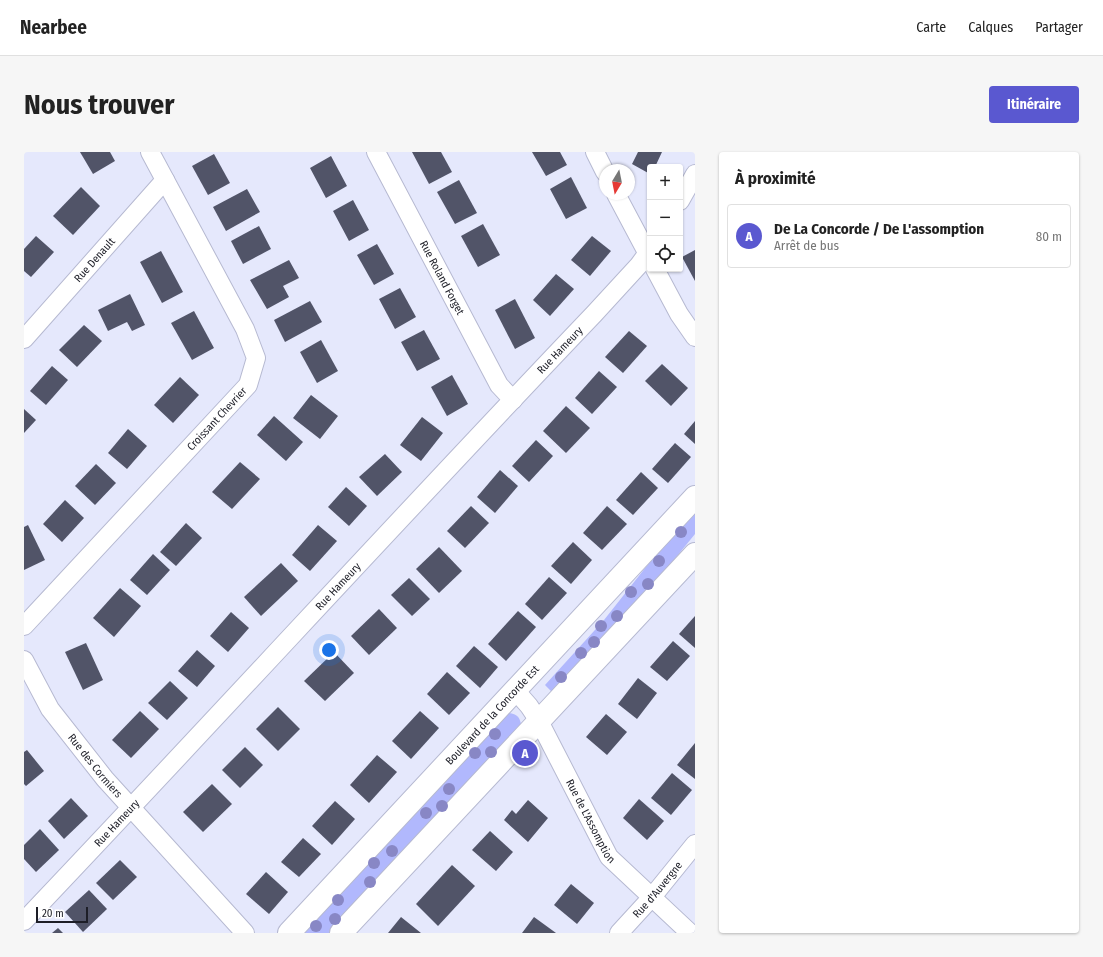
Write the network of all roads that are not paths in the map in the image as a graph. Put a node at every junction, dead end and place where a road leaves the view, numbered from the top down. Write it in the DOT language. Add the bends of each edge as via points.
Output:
graph roads {
  1 [pos="150,152"];
  2 [pos="376,152"];
  3 [pos="595,152"];
  4 [pos="601,164"];
  5 [pos="695,174"];
  6 [pos="165,180"];
  7 [pos="619,200"];
  8 [pos="681,200"];
  9 [pos="647,251"];
  10 [pos="647,262"];
  11 [pos="658,272"];
  12 [pos="695,337"];
  13 [pos="24,340"];
  14 [pos="513,400"];
  15 [pos="695,497"];
  16 [pos="695,554"];
  17 [pos="24,626"];
  18 [pos="24,660"];
  19 [pos="515,690"];
  20 [pos="539,721"];
  21 [pos="131,808"];
  22 [pos="695,844"];
  23 [pos="652,898"];
  24 [pos="24,921"];
  25 [pos="245,933"];
  26 [pos="289,933"];
  27 [pos="341,933"];
  28 [pos="619,933"];
  29 [pos="690,933"];
  1 -- 6 [label="street, Croissant Chevrier"];
  2 -- 14 [label="street, Rue Roland Forget" via="499,385"];
  3 -- 4 [label="street"];
  5 -- 8 [label="street"];
  6 -- 13 [label="street, Rue Denault"];
  6 -- 17 [label="street, Croissant Chevrier" via="246,329 256,358 248,386"];
  7 -- 9 [label="street"];
  10 -- 14 [label="street, Rue Hameury"];
  11 -- 12 [label="street" via="679,314"];
  14 -- 21 [label="street, Rue Hameury"];
  15 -- 19 [label="street, Boulevard de la Concorde Est"];
  16 -- 20 [label="street"];
  18 -- 21 [label="street, Rue des Cormiers" via="50,709"];
  19 -- 20 [label="street, Rue de L'Assomption" via="530,706"];
  19 -- 26 [label="street, Boulevard de la Concorde Est"];
  20 -- 23 [label="street, Rue de L'Assomption" via="609,857"];
  20 -- 27 [label="street"];
  21 -- 24 [label="street, Rue Hameury"];
  21 -- 25 [label="street, Rue des Cormiers"];
  22 -- 23 [label="street, Rue d'Auvergne"];
  23 -- 28 [label="street, Rue d'Auvergne"];
  23 -- 29 [label="street, Rue de L'Assomption"];
}
